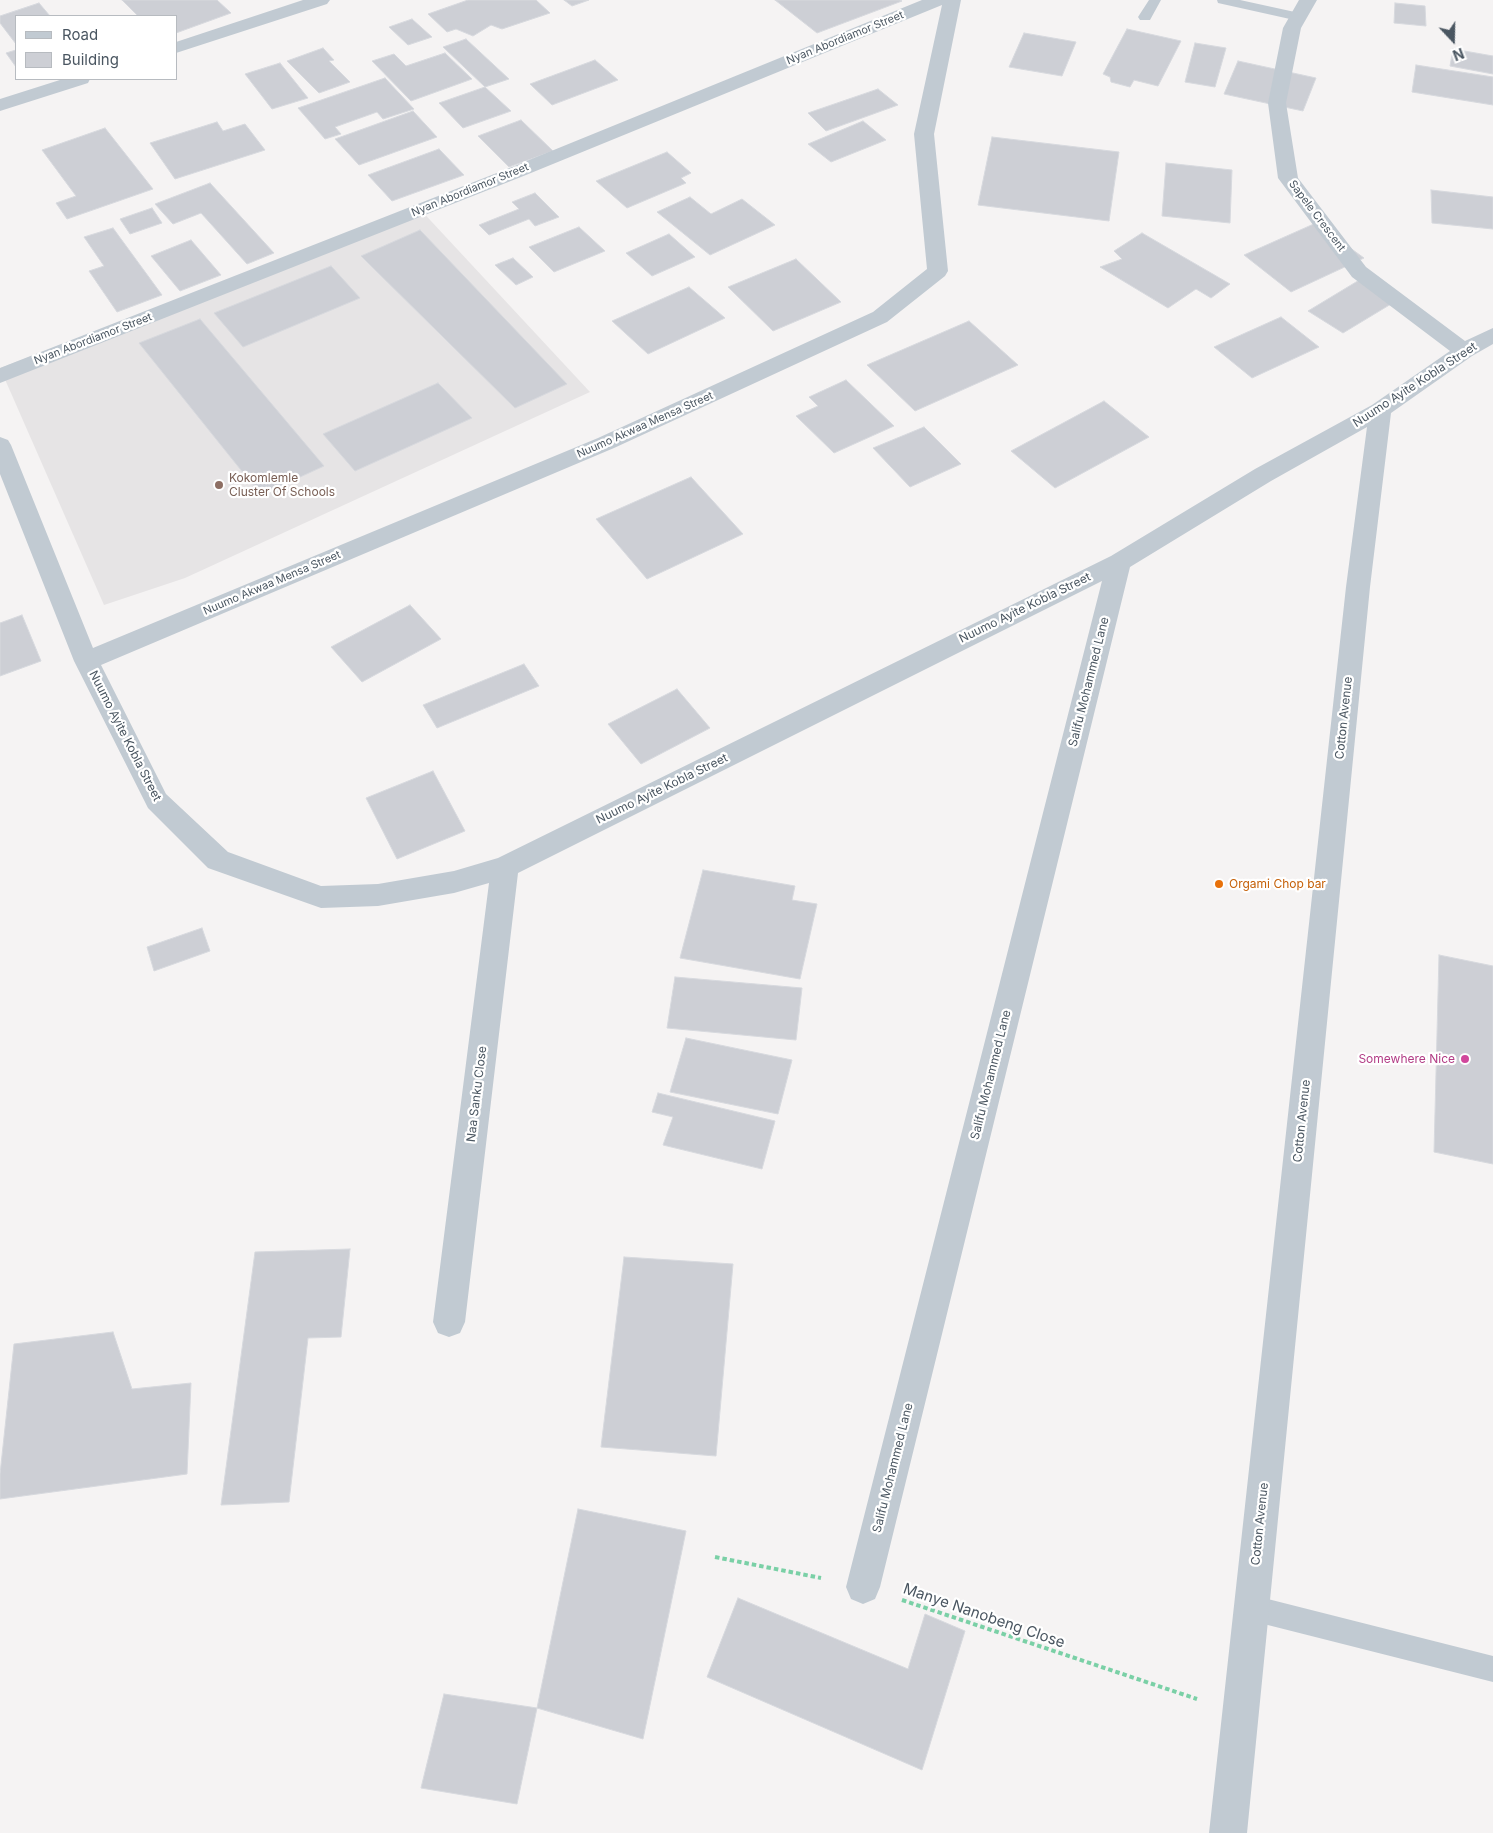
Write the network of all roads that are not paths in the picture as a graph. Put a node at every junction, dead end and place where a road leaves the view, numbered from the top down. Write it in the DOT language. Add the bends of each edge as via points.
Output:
graph roads {
  1 [pos="321,0"];
  2 [pos="938,0"];
  3 [pos="952,0"];
  4 [pos="1155,0"];
  5 [pos="1223,0"];
  6 [pos="1304,8"];
  7 [pos="1145,17"];
  8 [pos="178,47"];
  9 [pos="78,80"];
  10 [pos="0,105"];
  11 [pos="1493,335"];
  12 [pos="1464,350"];
  13 [pos="0,376"];
  14 [pos="1380,410"];
  15 [pos="0,444"];
  16 [pos="1118,562"];
  17 [pos="86,661"];
  18 [pos="506,866"];
  19 [pos="449,1322"];
  20 [pos="863,1587"];
  21 [pos="1252,1608"];
  22 [pos="1493,1669"];
  23 [pos="1228,1833"];
  1 -- 8 [label="street"];
  2 -- 13 [label="street, Nyan Abordiamor Street" via="520,171"];
  3 -- 17 [label="street, Nuumo Akwaa Mensa Street" via="924,134 938,271 880,317 606,443"];
  4 -- 7 [label="lane"];
  5 -- 6 [label="lane"];
  6 -- 12 [label="street, Sapele Crescent" via="1292,28 1277,103 1288,178 1359,272"];
  9 -- 10 [label="street"];
  11 -- 12 [label="street, Nuumo Ayite Kobla Street"];
  12 -- 14 [label="street, Nuumo Ayite Kobla Street"];
  14 -- 16 [label="street, Nuumo Ayite Kobla Street"];
  14 -- 21 [label="street, Cotton Avenue" via="1357,597"];
  15 -- 17 [label="street, Nuumo Ayite Kobla Street"];
  16 -- 18 [label="street, Nuumo Ayite Kobla Street"];
  16 -- 20 [label="street, Salifu Mohammed Lane"];
  17 -- 18 [label="street, Nuumo Ayite Kobla Street" via="157,801 218,860 321,896 378,896 454,882"];
  18 -- 19 [label="street, Naa Sanku Close"];
  21 -- 22 [label="lane"];
  21 -- 23 [label="street, Cotton Avenue"];
}
